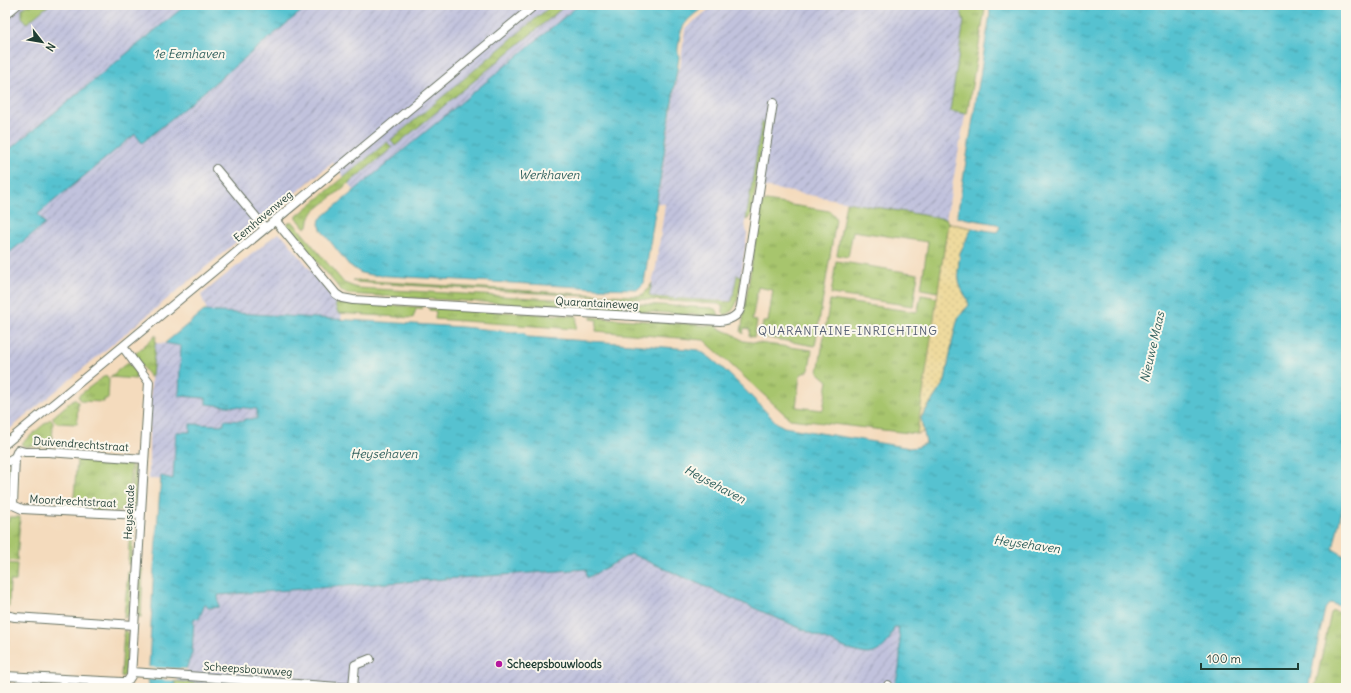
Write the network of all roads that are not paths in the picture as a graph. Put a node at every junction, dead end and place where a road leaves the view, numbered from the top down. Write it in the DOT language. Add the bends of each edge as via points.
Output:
graph roads {
  1 [pos="17,5"];
  2 [pos="535,5"];
  3 [pos="5,15"];
  4 [pos="773,104"];
  5 [pos="216,169"];
  6 [pos="275,220"];
  7 [pos="265,228"];
  8 [pos="123,347"];
  9 [pos="7,442"];
  10 [pos="16,454"];
  11 [pos="144,459"];
  12 [pos="5,463"];
  13 [pos="140,516"];
  14 [pos="5,615"];
  15 [pos="134,625"];
  16 [pos="370,658"];
  17 [pos="132,672"];
  18 [pos="6,676"];
  19 [pos="5,688"];
  20 [pos="353,688"];
  1 -- 3 [label="street"];
  2 -- 6 [label="street, Eemhavenweg"];
  4 -- 6 [label="street, Quarantaineweg" via="741,306 737,314 726,321 342,298"];
  5 -- 7 [label="street"];
  6 -- 7 [label="street, Eemhavenweg"];
  7 -- 8 [label="street, Eemhavenweg"];
  8 -- 9 [label="street, Eemhavenweg"];
  8 -- 11 [label="street, Heysekade" via="149,382"];
  9 -- 10 [label="street"];
  10 -- 11 [label="street, Duivendrechtstraat" via="48,452"];
  10 -- 12 [label="street"];
  10 -- 13 [label="street, Moordrechtstraat" via="12,505 22,509"];
  11 -- 13 [label="street, Heysekade"];
  13 -- 15 [label="street, Heysekade"];
  14 -- 15 [label="street"];
  15 -- 17 [label="street, Heysekade"];
  16 -- 20 [label="street, Scheepsbouwweg" via="355,664"];
  17 -- 18 [label="street" via="127,682"];
  17 -- 20 [label="street, Scheepsbouwweg"];
  18 -- 19 [label="street"];
}
